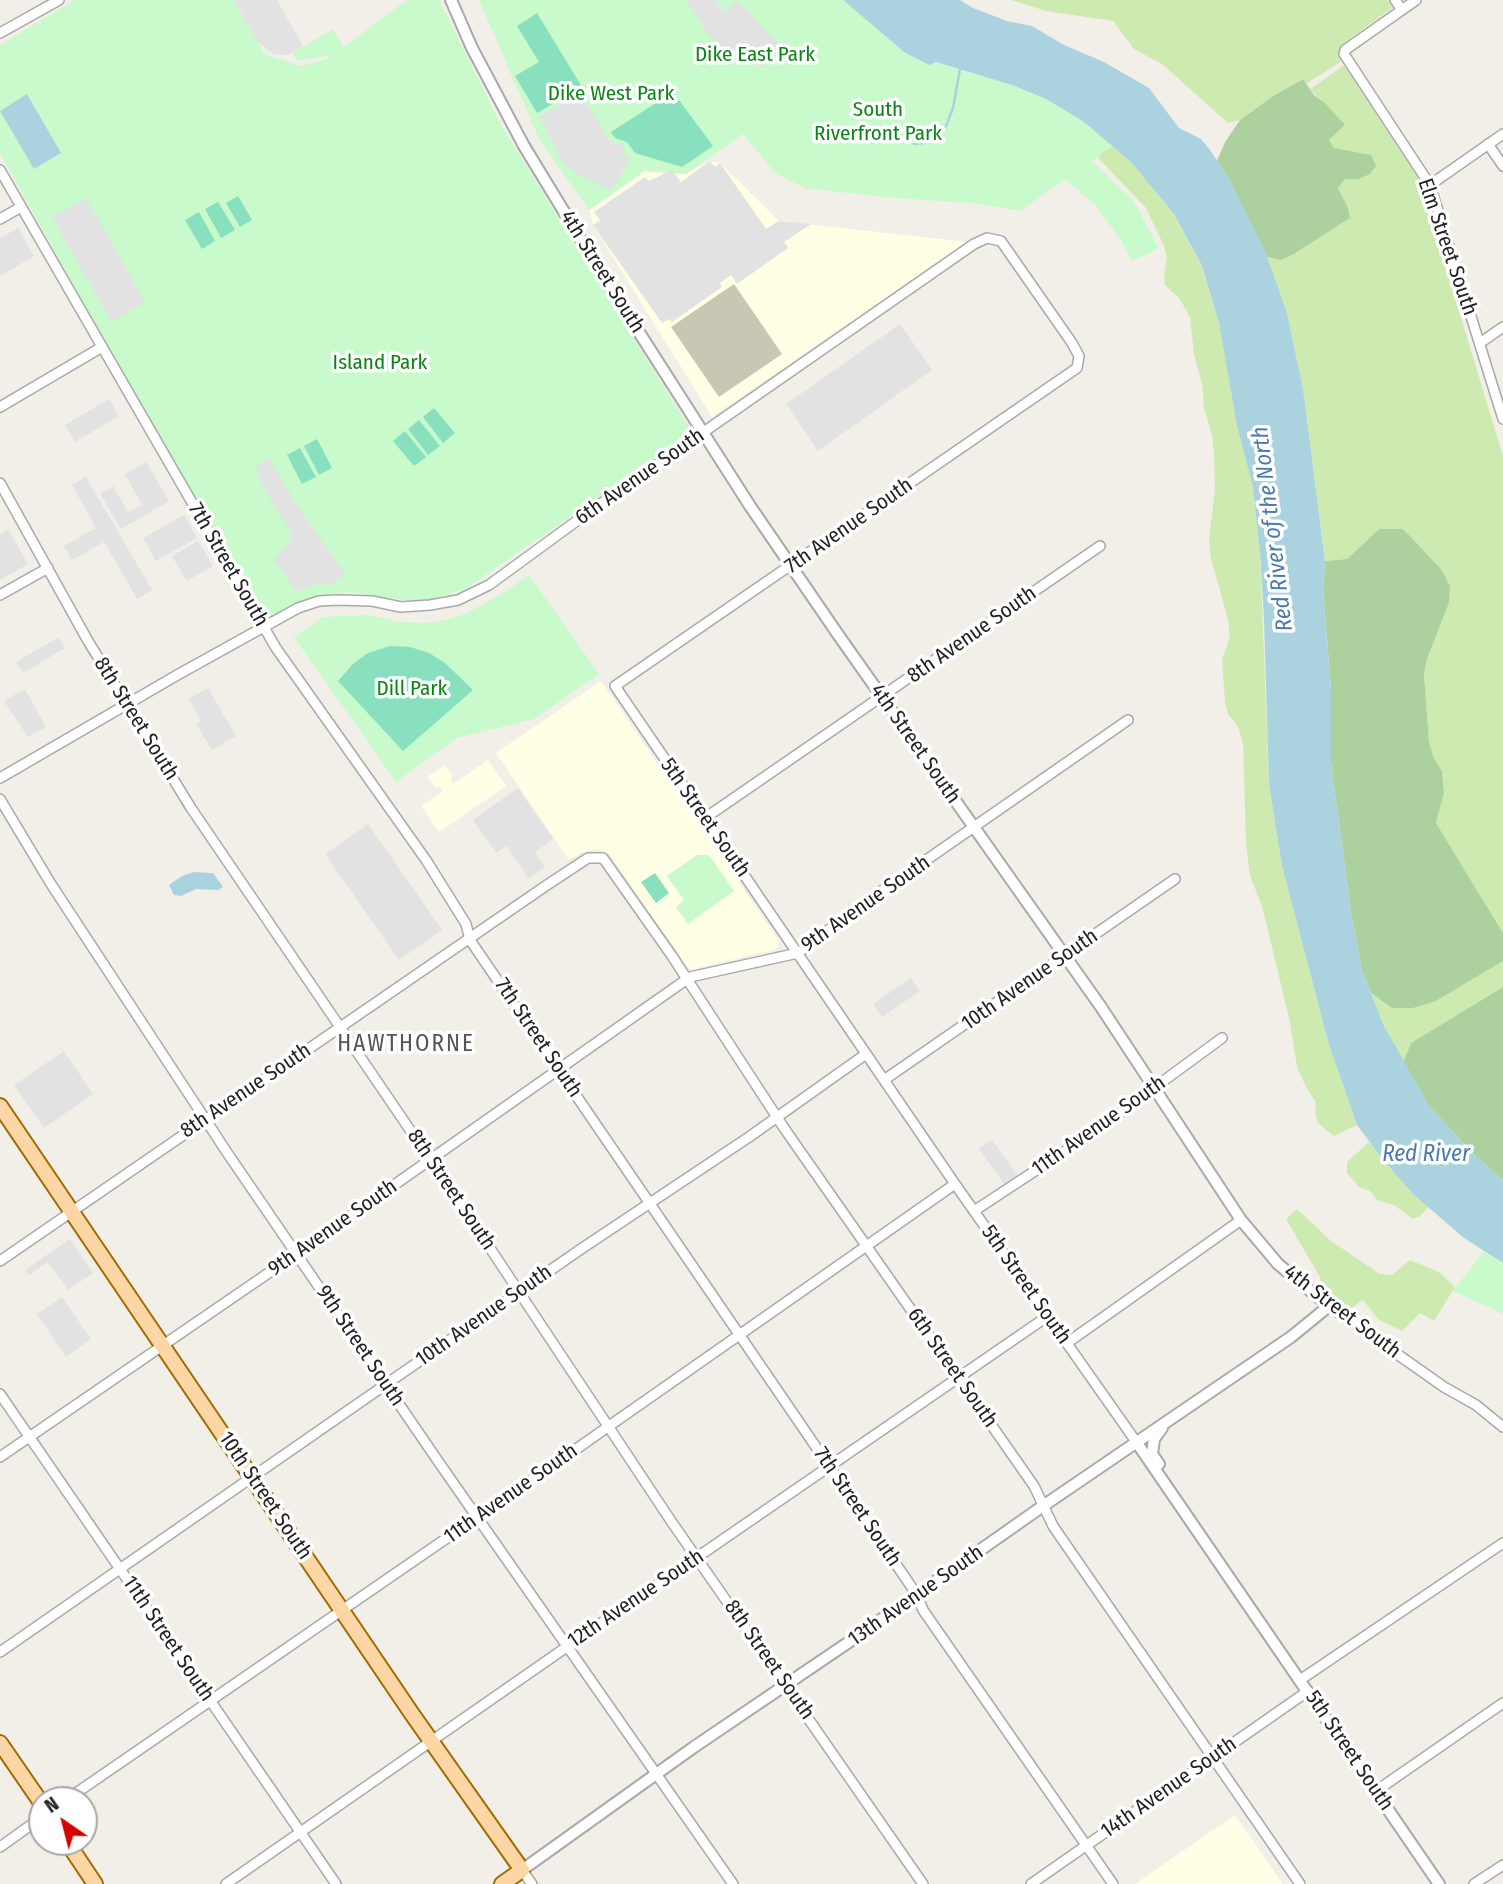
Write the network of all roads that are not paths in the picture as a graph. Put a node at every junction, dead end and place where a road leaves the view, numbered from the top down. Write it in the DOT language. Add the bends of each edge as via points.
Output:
graph roads {
  1 [pos="59,0"];
  2 [pos="451,0"];
  3 [pos="1395,0"];
  4 [pos="1416,0"];
  5 [pos="1402,10"];
  6 [pos="0,33"];
  7 [pos="1503,134"];
  8 [pos="1488,144"];
  9 [pos="1503,166"];
  10 [pos="0,170"];
  11 [pos="1430,185"];
  12 [pos="21,207"];
  13 [pos="0,219"];
  14 [pos="1503,327"];
  15 [pos="1480,343"];
  16 [pos="102,347"];
  17 [pos="1078,363"];
  18 [pos="0,407"];
  19 [pos="1503,419"];
  20 [pos="704,433"];
  21 [pos="0,483"];
  22 [pos="1100,546"];
  23 [pos="791,566"];
  24 [pos="48,568"];
  25 [pos="0,595"];
  26 [pos="264,628"];
  27 [pos="615,686"];
  28 [pos="881,697"];
  29 [pos="127,704"];
  30 [pos="1128,720"];
  31 [pos="0,778"];
  32 [pos="0,799"];
  33 [pos="705,818"];
  34 [pos="974,828"];
  35 [pos="599,857"];
  36 [pos="1175,879"];
  37 [pos="470,940"];
  38 [pos="798,953"];
  39 [pos="1065,957"];
  40 [pos="687,979"];
  41 [pos="340,1027"];
  42 [pos="1222,1038"];
  43 [pos="866,1054"];
  44 [pos="560,1070"];
  45 [pos="884,1080"];
  46 [pos="1154,1087"];
  47 [pos="0,1106"];
  48 [pos="777,1117"];
  49 [pos="206,1119"];
  50 [pos="430,1160"];
  51 [pos="955,1184"];
  52 [pos="650,1203"];
  53 [pos="72,1211"];
  54 [pos="974,1211"];
  55 [pos="1241,1220"];
  56 [pos="867,1245"];
  57 [pos="297,1253"];
  58 [pos="0,1261"];
  59 [pos="519,1292"];
  60 [pos="1329,1306"];
  61 [pos="1048,1316"];
  62 [pos="739,1334"];
  63 [pos="1067,1343"];
  64 [pos="163,1346"];
  65 [pos="959,1377"];
  66 [pos="386,1385"];
  67 [pos="0,1394"];
  68 [pos="1164,1425"];
  69 [pos="608,1426"];
  70 [pos="1503,1427"];
  71 [pos="29,1437"];
  72 [pos="1137,1443"];
  73 [pos="0,1457"];
  74 [pos="830,1466"];
  75 [pos="252,1478"];
  76 [pos="1043,1506"];
  77 [pos="1185,1512"];
  78 [pos="477,1517"];
  79 [pos="1503,1543"];
  80 [pos="697,1557"];
  81 [pos="121,1569"];
  82 [pos="917,1595"];
  83 [pos="342,1610"];
  84 [pos="568,1646"];
  85 [pos="0,1652"];
  86 [pos="1300,1680"];
  87 [pos="787,1685"];
  88 [pos="1308,1691"];
  89 [pos="209,1701"];
  90 [pos="1503,1703"];
  91 [pos="431,1741"];
  92 [pos="0,1743"];
  93 [pos="1212,1758"];
  94 [pos="656,1774"];
  95 [pos="30,1786"];
  96 [pos="86,1786"];
  97 [pos="1376,1791"];
  98 [pos="28,1826"];
  99 [pos="300,1833"];
  100 [pos="0,1846"];
  101 [pos="1085,1846"];
  102 [pos="76,1856"];
  103 [pos="1503,1865"];
  104 [pos="522,1870"];
  105 [pos="95,1884"];
  106 [pos="226,1884"];
  107 [pos="336,1884"];
  108 [pos="502,1884"];
  109 [pos="532,1884"];
  110 [pos="733,1884"];
  111 [pos="923,1884"];
  112 [pos="1031,1884"];
  113 [pos="1113,1884"];
  114 [pos="1300,1884"];
  115 [pos="1439,1884"];
  116 [pos="1474,1884"];
  1 -- 6 [label="street"];
  2 -- 20 [label="street, 4th Street South" via="524,146"];
  3 -- 5 [label="street"];
  4 -- 5 [label="street"];
  5 -- 11 [label="street, Elm Street South" via="1343,52"];
  7 -- 8 [label="street"];
  8 -- 9 [label="street"];
  8 -- 11 [label="street"];
  10 -- 12 [label="street, 7th Street South"];
  11 -- 15 [label="street, Elm Street South"];
  12 -- 13 [label="street"];
  12 -- 16 [label="street, 7th Street South"];
  14 -- 15 [label="street"];
  15 -- 19 [label="street, Elm Street South"];
  16 -- 18 [label="street"];
  16 -- 26 [label="street, 7th Street South"];
  17 -- 20 [label="street, 6th Avenue South" via="1072,343 1001,241 987,238"];
  17 -- 23 [label="street, 7th Avenue South" via="1077,368"];
  20 -- 23 [label="street, 4th Street South"];
  20 -- 26 [label="street, 6th Avenue South" via="489,584 457,600 401,607 372,600 319,601"];
  21 -- 24 [label="street, 8th Street South"];
  22 -- 28 [label="street, 8th Avenue South"];
  23 -- 27 [label="street, 7th Avenue South"];
  23 -- 28 [label="street, 4th Street South"];
  24 -- 25 [label="street"];
  24 -- 29 [label="street, 8th Street South"];
  26 -- 29 [label="street, 6th Avenue South"];
  26 -- 37 [label="street, 7th Street South" via="426,860 466,924"];
  27 -- 33 [label="street, 5th Street South"];
  28 -- 33 [label="street, 8th Avenue South"];
  28 -- 34 [label="street, 4th Street South"];
  29 -- 31 [label="street, 6th Avenue South"];
  29 -- 41 [label="street, 8th Street South" via="191,808"];
  30 -- 34 [label="street, 9th Avenue South"];
  32 -- 49 [label="street, 9th Street South"];
  33 -- 38 [label="street, 5th Street South"];
  34 -- 38 [label="street, 9th Avenue South"];
  34 -- 39 [label="street, 4th Street South"];
  35 -- 37 [label="street, 8th Avenue South" via="588,858 547,884"];
  35 -- 40 [label="street, 6th Street South"];
  36 -- 39 [label="street, 10th Avenue South"];
  37 -- 41 [label="street, 8th Avenue South"];
  37 -- 44 [label="street, 7th Street South"];
  38 -- 40 [label="street, 9th Avenue South"];
  38 -- 43 [label="street, 5th Street South"];
  39 -- 45 [label="street, 10th Avenue South"];
  39 -- 46 [label="street, 4th Street South"];
  40 -- 44 [label="street, 9th Avenue South"];
  40 -- 48 [label="street, 6th Street South"];
  41 -- 49 [label="street, 8th Avenue South"];
  41 -- 50 [label="street, 8th Street South"];
  42 -- 46 [label="street, 11th Avenue South"];
  43 -- 45 [label="street, 5th Street South"];
  43 -- 48 [label="street, 10th Avenue South"];
  44 -- 50 [label="street, 9th Avenue South"];
  44 -- 52 [label="street, 7th Street South"];
  45 -- 51 [label="street, 5th Street South"];
  46 -- 54 [label="street, 11th Avenue South"];
  46 -- 55 [label="street, 4th Street South"];
  47 -- 53 [label="main road, 10th Street South"];
  48 -- 52 [label="street, 10th Avenue South"];
  48 -- 56 [label="street, 6th Street South"];
  49 -- 53 [label="street, 8th Avenue South"];
  49 -- 57 [label="street, 9th Street South"];
  50 -- 57 [label="street, 9th Avenue South"];
  50 -- 59 [label="street, 8th Street South"];
  51 -- 54 [label="street, 5th Street South"];
  51 -- 56 [label="street, 11th Avenue South"];
  52 -- 59 [label="street, 10th Avenue South"];
  52 -- 62 [label="street, 7th Street South"];
  53 -- 58 [label="street, 8th Avenue South"];
  53 -- 64 [label="main road, 10th Street South"];
  54 -- 61 [label="street, 5th Street South"];
  55 -- 60 [label="street, 4th Street South" via="1278,1264"];
  55 -- 63 [label="street"];
  56 -- 62 [label="street, 11th Avenue South"];
  56 -- 65 [label="street, 6th Street South"];
  57 -- 64 [label="street, 9th Avenue South"];
  57 -- 66 [label="street, 9th Street South"];
  59 -- 66 [label="street, 10th Avenue South"];
  59 -- 69 [label="street, 8th Street South"];
  60 -- 68 [label="street, 13th Avenue South"];
  60 -- 70 [label="street, 4th Street South"];
  61 -- 63 [label="street, 5th Street South"];
  61 -- 65 [label="street, 12th Avenue South"];
  62 -- 69 [label="street, 11th Avenue South"];
  62 -- 74 [label="street, 7th Street South"];
  63 -- 72 [label="street, 5th Street South"];
  64 -- 71 [label="street, 9th Avenue South"];
  64 -- 75 [label="main road, 10th Street South"];
  65 -- 74 [label="street, 12th Avenue South"];
  65 -- 76 [label="street, 6th Street South"];
  66 -- 75 [label="street, 10th Avenue South"];
  66 -- 78 [label="street, 9th Street South"];
  67 -- 71 [label="street, 11th Street South"];
  68 -- 72 [label="street, 13th Avenue South"];
  68 -- 77 [label="street" via="1154,1439 1152,1454 1180,1494"];
  69 -- 78 [label="street, 11th Avenue South"];
  69 -- 80 [label="street, 8th Street South"];
  71 -- 73 [label="street, 9th Avenue South"];
  71 -- 81 [label="street, 11th Street South"];
  72 -- 76 [label="street, 13th Avenue South"];
  72 -- 77 [label="street, 5th Street South"];
  74 -- 80 [label="street, 12th Avenue South"];
  74 -- 82 [label="street, 7th Street South"];
  75 -- 81 [label="street, 10th Avenue South"];
  75 -- 83 [label="main road, 10th Street South"];
  76 -- 82 [label="street, 13th Avenue South"];
  76 -- 93 [label="street, 6th Street South"];
  77 -- 86 [label="street, 5th Street South"];
  78 -- 83 [label="street, 11th Avenue South"];
  78 -- 84 [label="street, 9th Street South"];
  79 -- 86 [label="street"];
  80 -- 84 [label="street, 12th Avenue South"];
  80 -- 87 [label="street, 8th Street South"];
  81 -- 85 [label="street, 10th Avenue South"];
  81 -- 89 [label="street, 11th Street South"];
  82 -- 87 [label="street, 13th Avenue South"];
  82 -- 101 [label="street, 7th Street South"];
  83 -- 89 [label="street, 11th Avenue South"];
  83 -- 91 [label="main road, 10th Street South"];
  84 -- 91 [label="street, 12th Avenue South"];
  84 -- 94 [label="street, 9th Street South"];
  86 -- 88 [label="street, 5th Street South"];
  87 -- 94 [label="street, 13th Avenue South"];
  87 -- 111 [label="street, 8th Street South"];
  88 -- 93 [label="street, 14th Avenue South"];
  88 -- 97 [label="street, 5th Street South"];
  89 -- 96 [label="street, 11th Avenue South"];
  89 -- 99 [label="street, 11th Street South"];
  90 -- 97 [label="street"];
  91 -- 99 [label="street, 12th Avenue South"];
  91 -- 104 [label="main road, 10th Street South"];
  92 -- 95 [label="main road"];
  93 -- 101 [label="street, 14th Avenue South"];
  93 -- 114 [label="street, 6th Street South"];
  94 -- 104 [label="street, 13th Avenue South"];
  94 -- 110 [label="street, 9th Street South"];
  97 -- 115 [label="street, 5th Street South"];
  98 -- 100 [label="street"];
  99 -- 106 [label="street, 12th Avenue South"];
  99 -- 107 [label="street, 11th Street South"];
  101 -- 112 [label="street, 14th Avenue South"];
  101 -- 113 [label="street, 7th Street South"];
  102 -- 105 [label="main road"];
  103 -- 116 [label="street"];
  104 -- 108 [label="main road, 13th Avenue South"];
  104 -- 109 [label="street, 10th Street South"];
}
